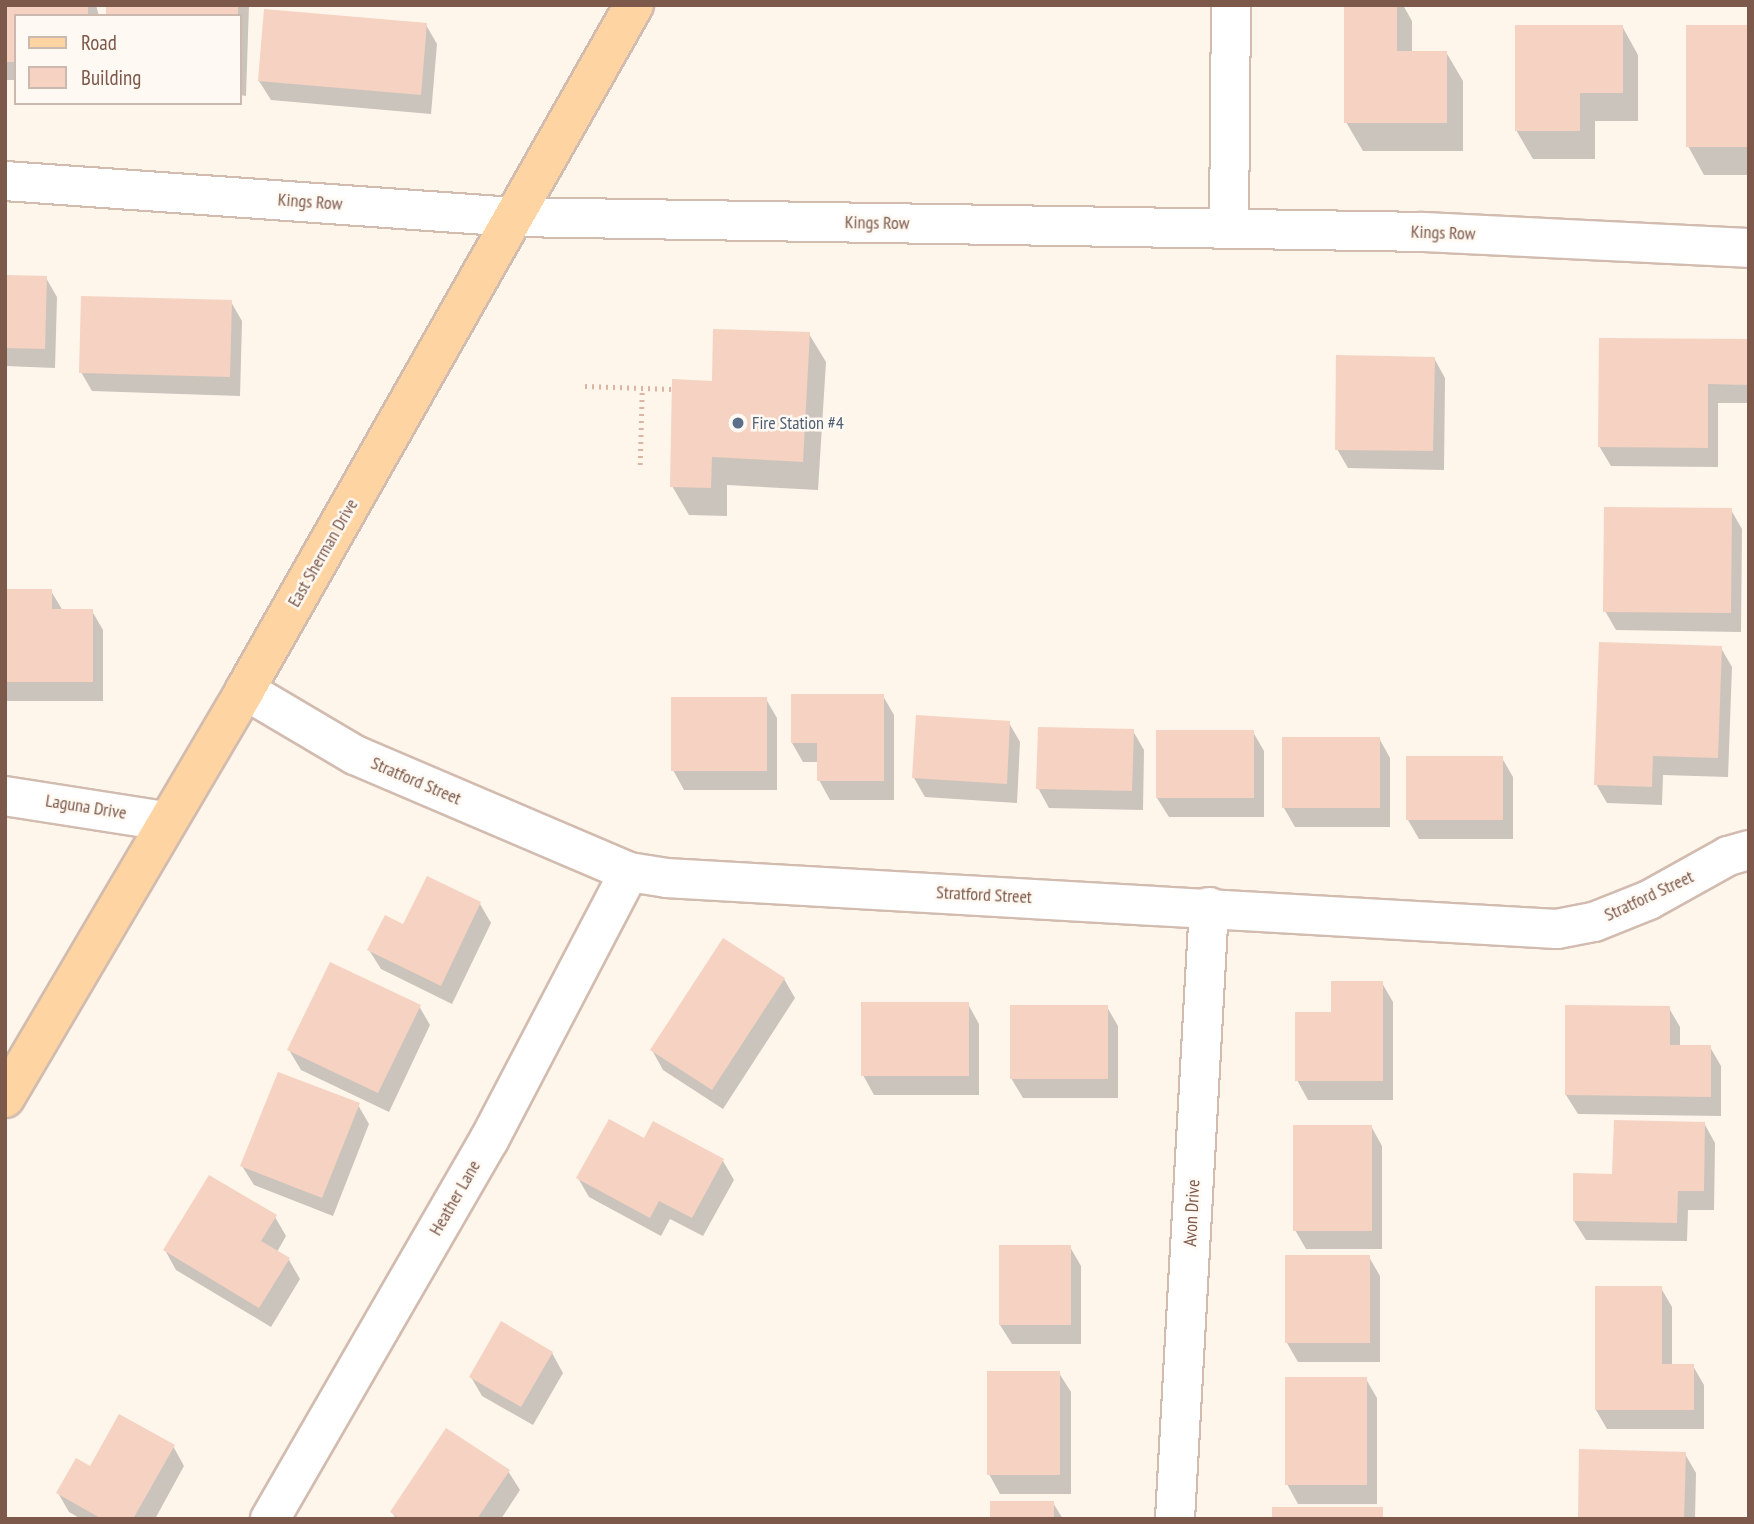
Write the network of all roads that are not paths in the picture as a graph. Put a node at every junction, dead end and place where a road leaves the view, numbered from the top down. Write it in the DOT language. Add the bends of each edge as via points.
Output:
graph roads {
  1 [pos="634,5"];
  2 [pos="1231,5"];
  3 [pos="5,181"];
  4 [pos="513,217"];
  5 [pos="1229,229"];
  6 [pos="1749,248"];
  7 [pos="245,690"];
  8 [pos="5,796"];
  9 [pos="165,821"];
  10 [pos="1749,850"];
  11 [pos="629,872"];
  12 [pos="1209,907"];
  13 [pos="5,1098"];
  14 [pos="270,1519"];
  15 [pos="1175,1519"];
  1 -- 4 [label="main road, East Sherman Drive"];
  2 -- 5 [label="street"];
  3 -- 4 [label="street, Kings Row"];
  4 -- 5 [label="street, Kings Row"];
  4 -- 7 [label="main road, East Sherman Drive"];
  5 -- 6 [label="street, Kings Row" via="1423,232"];
  7 -- 9 [label="main road, East Sherman Drive"];
  7 -- 11 [label="street, Stratford Street" via="355,755"];
  8 -- 9 [label="street, Laguna Drive"];
  9 -- 13 [label="main road, East Sherman Drive"];
  10 -- 12 [label="street, Stratford Street" via="1728,856 1649,900 1594,922 1557,929"];
  11 -- 12 [label="street, Stratford Street" via="666,878"];
  11 -- 14 [label="street, Heather Lane" via="489,1140"];
  12 -- 15 [label="street, Avon Drive"];
}
